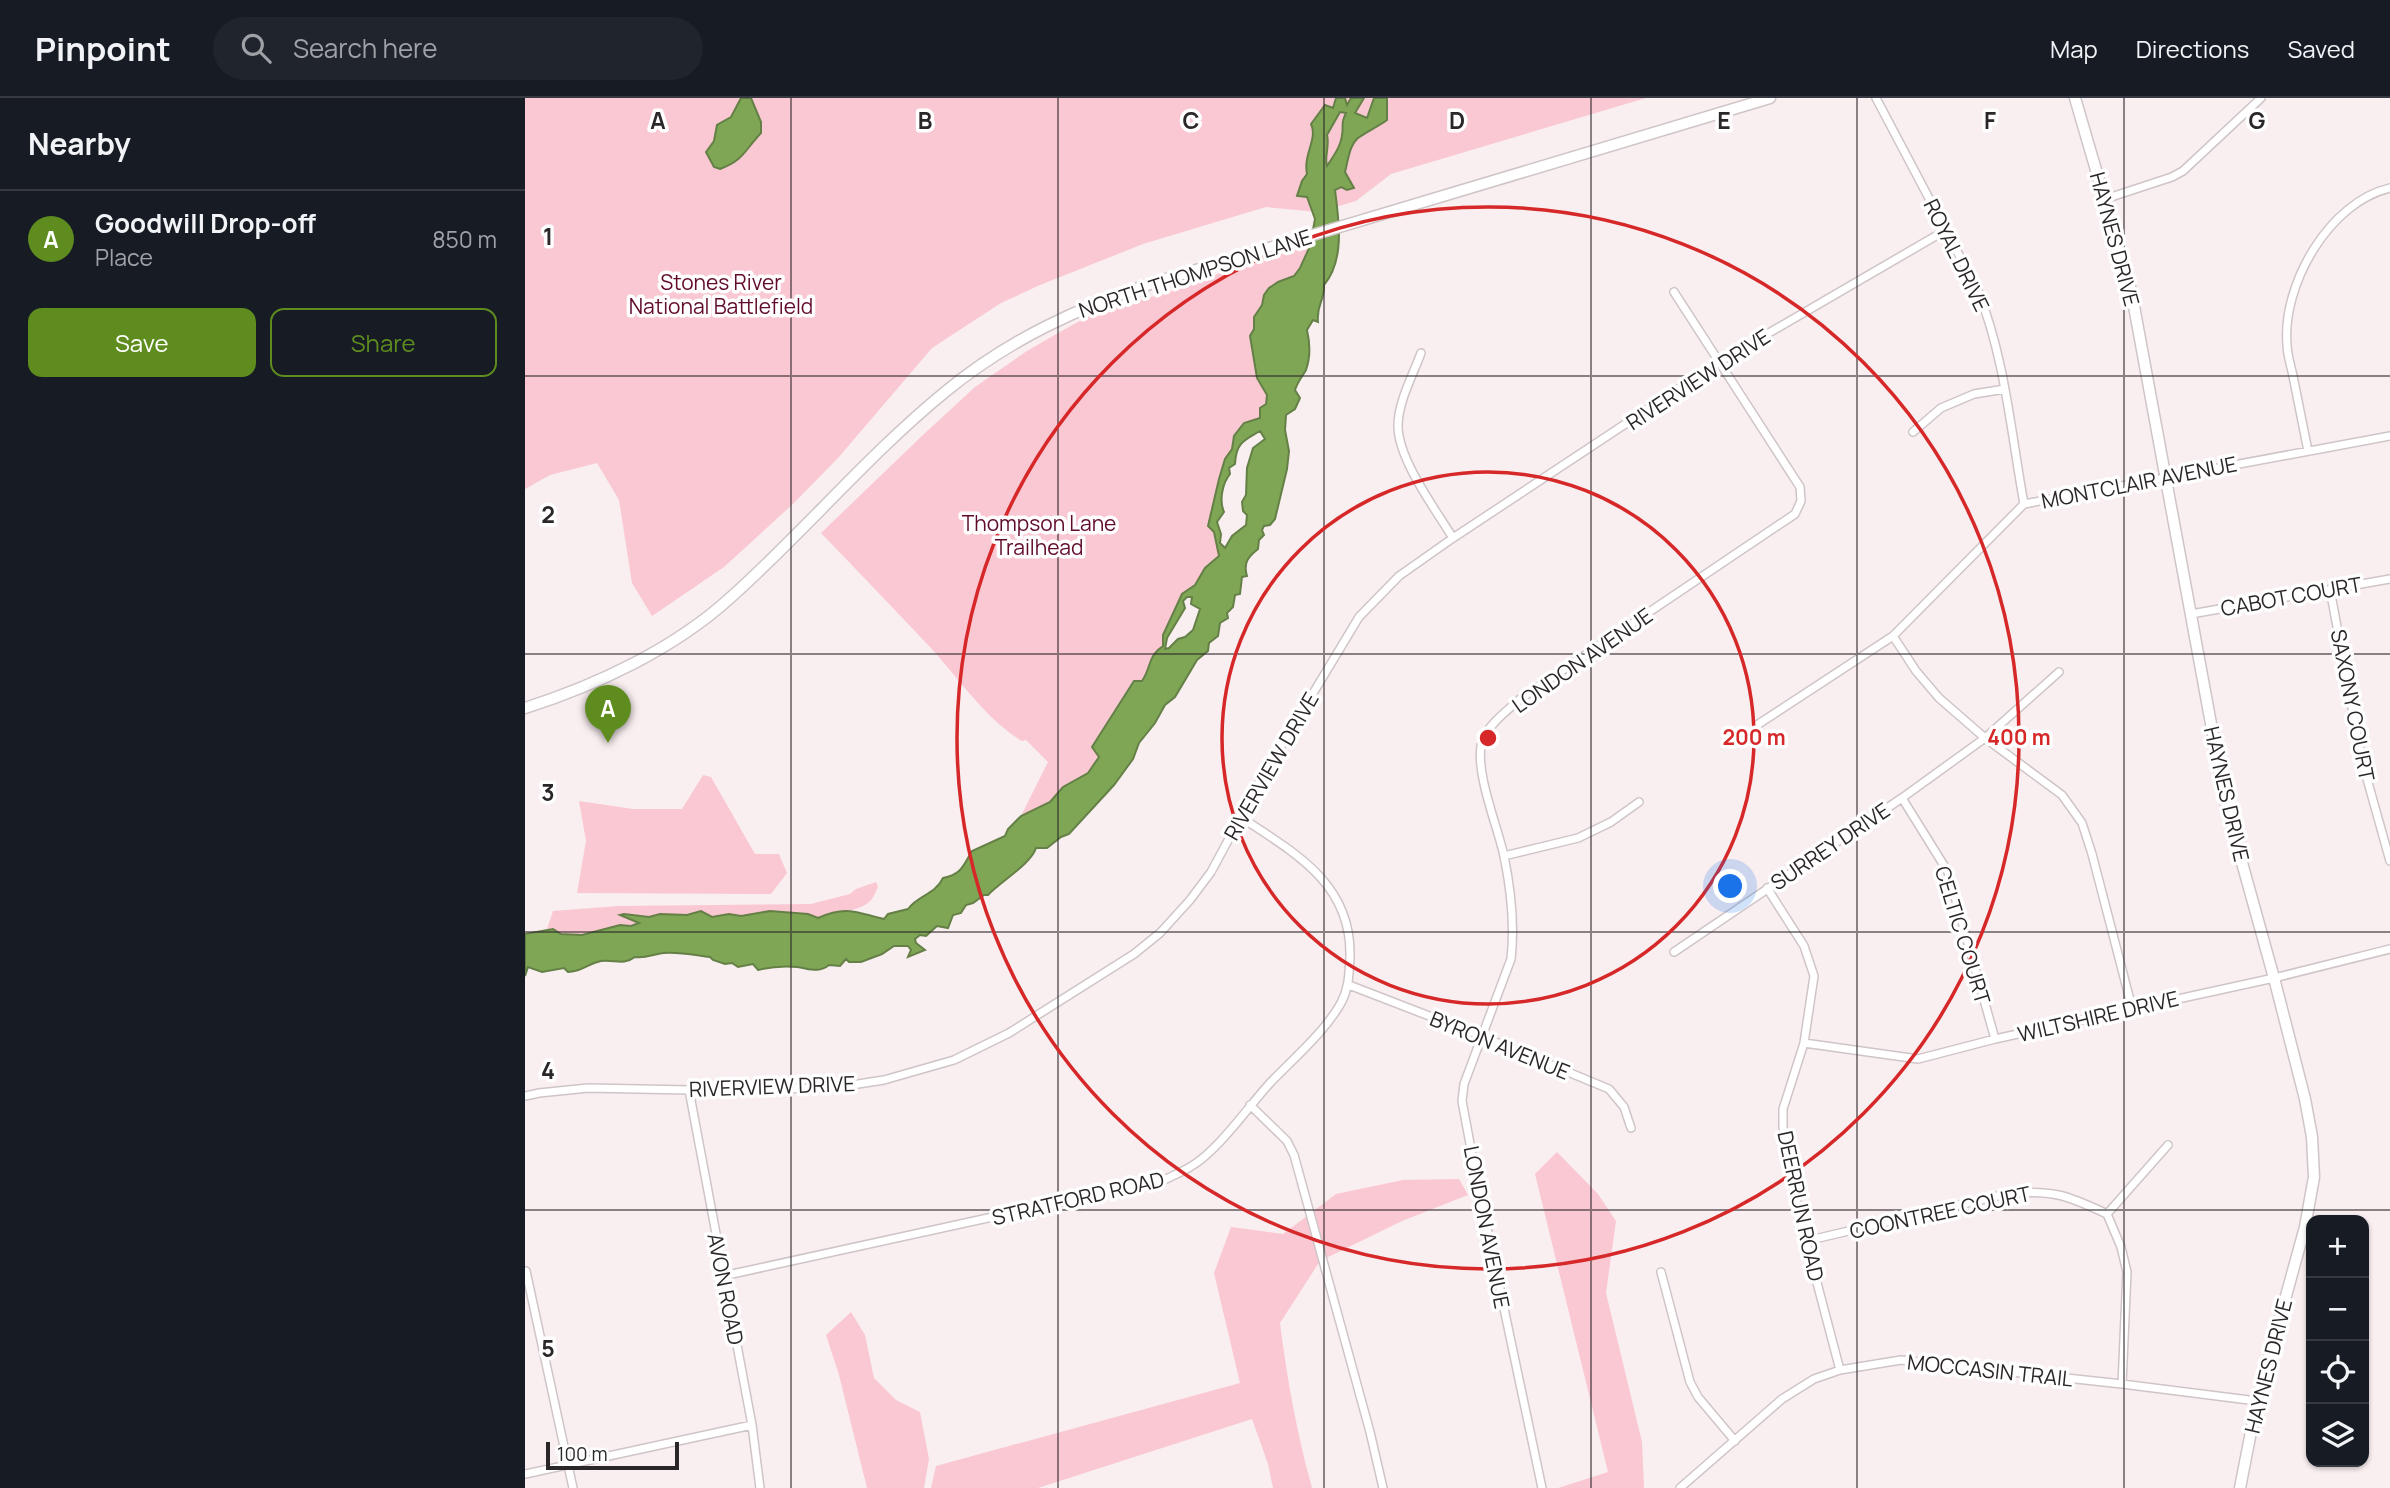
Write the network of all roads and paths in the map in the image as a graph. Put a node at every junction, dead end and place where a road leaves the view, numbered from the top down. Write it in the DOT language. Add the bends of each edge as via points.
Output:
graph roads {
  1 [pos="1770,98"];
  2 [pos="1876,98"];
  3 [pos="2075,98"];
  4 [pos="2262,98"];
  5 [pos="2390,188"];
  6 [pos="2105,199"];
  7 [pos="1946,230"];
  8 [pos="1674,292"];
  9 [pos="1421,353"];
  10 [pos="1719,362"];
  11 [pos="2005,389"];
  12 [pos="1913,432"];
  13 [pos="2390,436"];
  14 [pos="2308,450"];
  15 [pos="2166,477"];
  16 [pos="2024,504"];
  17 [pos="1453,538"];
  18 [pos="2390,579"];
  19 [pos="2330,589"];
  20 [pos="2191,614"];
  21 [pos="1893,636"];
  22 [pos="2059,671"];
  23 [pos="525,708"];
  24 [pos="1757,725"];
  25 [pos="1985,738"];
  26 [pos="1902,798"];
  27 [pos="1639,802"];
  28 [pos="1242,818"];
  29 [pos="1504,856"];
  30 [pos="2390,861"];
  31 [pos="1767,888"];
  32 [pos="2390,949"];
  33 [pos="1674,952"];
  34 [pos="2274,978"];
  35 [pos="1349,985"];
  36 [pos="2132,1008"];
  37 [pos="1481,1036"];
  38 [pos="1995,1039"];
  39 [pos="1804,1043"];
  40 [pos="689,1090"];
  41 [pos="525,1096"];
  42 [pos="1250,1105"];
  43 [pos="1631,1128"];
  44 [pos="2168,1145"];
  45 [pos="2107,1214"];
  46 [pos="1806,1241"];
  47 [pos="526,1270"];
  48 [pos="1661,1272"];
  49 [pos="723,1276"];
  50 [pos="1840,1370"];
  51 [pos="2122,1384"];
  52 [pos="2257,1401"];
  53 [pos="752,1425"];
  54 [pos="1735,1441"];
  55 [pos="568,1464"];
  56 [pos="525,1474"];
  57 [pos="573,1488"];
  58 [pos="760,1488"];
  59 [pos="1383,1488"];
  60 [pos="1542,1488"];
  61 [pos="1680,1488"];
  62 [pos="2240,1488"];
  1 -- 23 [label="street, NORTH THOMPSON LANE" via="1105,299 1010,345 945,391 729,600 663,647 607,677"];
  2 -- 7 [label="street, ROYAL DRIVE"];
  3 -- 6 [label="street, HAYNES DRIVE"];
  4 -- 6 [label="street" via="2183,171"];
  5 -- 14 [label="street" via="2354,205 2331,226 2296,282 2288,310 2287,344"];
  6 -- 15 [label="street, HAYNES DRIVE" via="2130,290"];
  7 -- 10 [label="street, RIVERVIEW DRIVE"];
  7 -- 11 [label="street, ROYAL DRIVE" via="1990,321"];
  8 -- 10 [label="street, LONDON AVENUE"];
  9 -- 17 [label="street" via="1403,398 1398,425 1402,453"];
  10 -- 17 [label="street, RIVERVIEW DRIVE"];
  10 -- 29 [label="street, LONDON AVENUE" via="1800,486 1801,501 1794,514 1520,699 1496,722 1483,739 1481,757"];
  11 -- 12 [label="street" via="1974,394 1941,408"];
  11 -- 16 [label="street, ROYAL DRIVE"];
  13 -- 14 [label="street, MONTCLAIR AVENUE"];
  14 -- 15 [label="street, MONTCLAIR AVENUE"];
  15 -- 16 [label="street, MONTCLAIR AVENUE"];
  15 -- 20 [label="street, HAYNES DRIVE"];
  16 -- 21 [label="street, MONTCLAIR AVENUE"];
  17 -- 28 [label="street, RIVERVIEW DRIVE" via="1399,576 1359,617"];
  18 -- 19 [label="street, CABOT COURT"];
  19 -- 20 [label="street, CABOT COURT"];
  19 -- 30 [label="street, SAXONY COURT" via="2362,761"];
  20 -- 34 [label="street, HAYNES DRIVE" via="2226,805"];
  21 -- 24 [label="street, MONTCLAIR AVENUE"];
  21 -- 25 [label="street" via="1931,689"];
  22 -- 25 [label="street, SURREY DRIVE"];
  25 -- 26 [label="street, SURREY DRIVE"];
  25 -- 36 [label="street" via="2062,795 2081,823"];
  26 -- 31 [label="street, SURREY DRIVE"];
  26 -- 38 [label="street, CELTIC COURT" via="1948,872"];
  27 -- 29 [label="street" via="1578,838"];
  28 -- 35 [label="street, STRATFORD ROAD" via="1313,867 1330,887 1350,943"];
  28 -- 40 [label="street, RIVERVIEW DRIVE" via="1211,872 1160,933 1009,1033 954,1059 884,1080 832,1088"];
  29 -- 37 [label="street, LONDON AVENUE" via="1512,907 1511,959"];
  31 -- 33 [label="street, SURREY DRIVE"];
  31 -- 39 [label="street, DEERRUN ROAD" via="1804,946 1814,976"];
  32 -- 34 [label="street, WILTSHIRE DRIVE"];
  34 -- 36 [label="street, WILTSHIRE DRIVE"];
  34 -- 52 [label="street, HAYNES DRIVE" via="2305,1099 2314,1177 2305,1227"];
  35 -- 37 [label="street, BYRON AVENUE"];
  35 -- 42 [label="street, STRATFORD ROAD" via="1331,1020"];
  36 -- 38 [label="street, WILTSHIRE DRIVE"];
  37 -- 43 [label="street, BYRON AVENUE" via="1609,1090 1624,1107"];
  37 -- 60 [label="street, LONDON AVENUE" via="1462,1101"];
  38 -- 39 [label="street, WILTSHIRE DRIVE" via="1918,1059"];
  39 -- 46 [label="street, DEERRUN ROAD" via="1783,1109 1788,1164"];
  40 -- 41 [label="street, RIVERVIEW DRIVE" via="588,1088"];
  40 -- 49 [label="street, AVON ROAD"];
  42 -- 49 [label="street, STRATFORD ROAD" via="1212,1150 1192,1167 1166,1179"];
  42 -- 59 [label="street" via="1287,1141 1294,1155"];
  44 -- 45 [label="street"];
  45 -- 46 [label="street, COONTREE COURT" via="2073,1198 2037,1191 2006,1194"];
  45 -- 51 [label="street" via="2127,1272"];
  46 -- 50 [label="street, DEERRUN ROAD"];
  47 -- 55 [label="street"];
  48 -- 54 [label="street" via="1690,1382"];
  49 -- 53 [label="street, AVON ROAD"];
  50 -- 51 [label="street, MOCCASIN TRAIL" via="1901,1360"];
  50 -- 54 [label="street, MOCCASIN TRAIL" via="1814,1379 1782,1399"];
  51 -- 52 [label="street, MOCCASIN TRAIL"];
  52 -- 62 [label="street, HAYNES DRIVE"];
  53 -- 55 [label="street"];
  53 -- 58 [label="street, AVON ROAD"];
  54 -- 61 [label="street, MOCCASIN TRAIL"];
  55 -- 56 [label="street"];
  55 -- 57 [label="street"];
}
